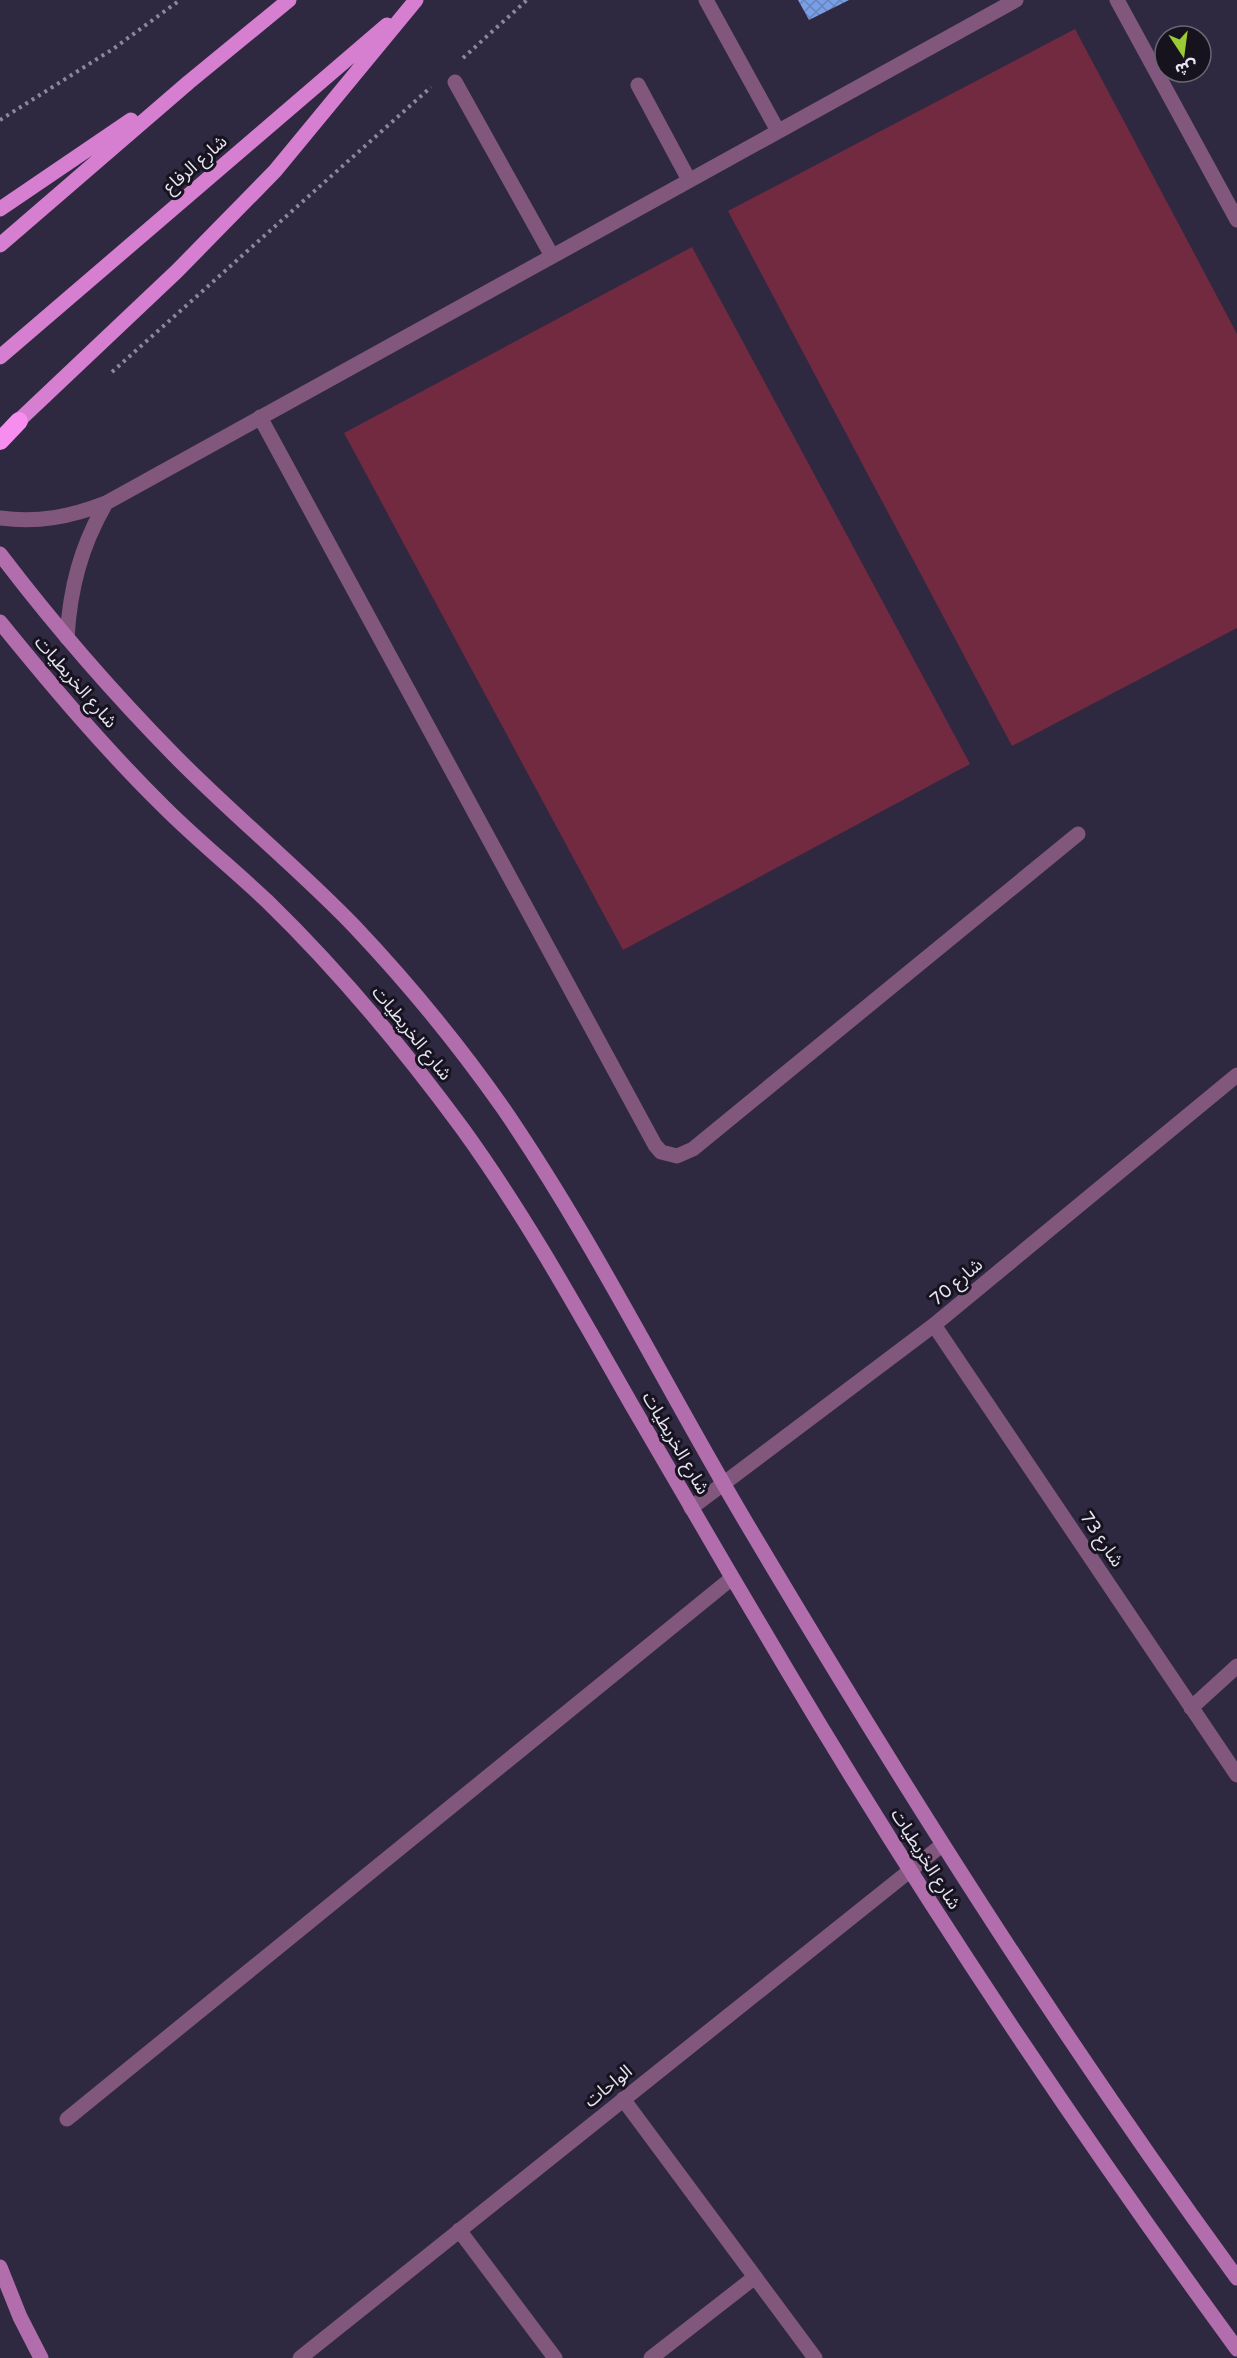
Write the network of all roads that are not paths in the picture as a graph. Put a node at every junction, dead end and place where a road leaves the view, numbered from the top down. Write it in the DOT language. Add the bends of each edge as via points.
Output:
graph roads {
  1 [pos="289,0"];
  2 [pos="416,0"];
  3 [pos="706,0"];
  4 [pos="1016,0"];
  5 [pos="1117,0"];
  6 [pos="189,82"];
  7 [pos="455,82"];
  8 [pos="638,85"];
  9 [pos="778,131"];
  10 [pos="689,180"];
  11 [pos="0,209"];
  12 [pos="1237,220"];
  13 [pos="0,245"];
  14 [pos="552,256"];
  15 [pos="0,357"];
  16 [pos="260,417"];
  17 [pos="19,421"];
  18 [pos="0,436"];
  19 [pos="0,441"];
  20 [pos="106,503"];
  21 [pos="0,518"];
  22 [pos="0,554"];
  23 [pos="0,622"];
  24 [pos="67,638"];
  25 [pos="1078,834"];
  26 [pos="1237,1076"];
  27 [pos="934,1325"];
  28 [pos="724,1485"];
  29 [pos="691,1508"];
  30 [pos="732,1578"];
  31 [pos="1237,1666"];
  32 [pos="1191,1707"];
  33 [pos="1237,1775"];
  34 [pos="942,1845"];
  35 [pos="909,1870"];
  36 [pos="623,2099"];
  37 [pos="67,2119"];
  38 [pos="459,2230"];
  39 [pos="0,2267"];
  40 [pos="755,2277"];
  41 [pos="1237,2278"];
  42 [pos="1237,2349"];
  43 [pos="41,2358"];
  44 [pos="300,2358"];
  45 [pos="555,2358"];
  46 [pos="651,2358"];
  47 [pos="815,2358"];
  1 -- 6 [label="main road"];
  2 -- 15 [label="main road, شارع الرفاع"];
  2 -- 17 [label="main road" via="275,171 177,271"];
  3 -- 9 [label="street"];
  4 -- 9 [label="street"];
  5 -- 12 [label="street"];
  6 -- 11 [label="main road"];
  6 -- 13 [label="main road"];
  7 -- 14 [label="street"];
  8 -- 10 [label="street"];
  9 -- 10 [label="street"];
  10 -- 14 [label="street"];
  14 -- 16 [label="street"];
  16 -- 20 [label="street"];
  16 -- 25 [label="street" via="661,1152 678,1156 693,1149"];
  17 -- 18 [label="main road"];
  17 -- 19 [label="highway"];
  20 -- 21 [label="street" via="61,517"];
  20 -- 24 [label="street" via="78,563"];
  22 -- 24 [label="street, شارع الخريطيات"];
  23 -- 29 [label="street, شارع الخريطيات" via="109,749 163,806 317,952 415,1066 515,1206"];
  24 -- 28 [label="street, شارع الخريطيات" via="176,757 351,923 457,1045 548,1178"];
  26 -- 27 [label="street, شارع 70"];
  27 -- 28 [label="street, شارع 70"];
  27 -- 32 [label="street, شارع 73"];
  28 -- 29 [label="street, شارع 70"];
  28 -- 34 [label="street, شارع الخريطيات"];
  29 -- 30 [label="street, شارع الخريطيات"];
  30 -- 35 [label="street, شارع الخريطيات"];
  30 -- 37 [label="street"];
  31 -- 32 [label="street"];
  32 -- 33 [label="street, شارع 73"];
  34 -- 35 [label="street, الواحات"];
  34 -- 41 [label="street, شارع الخريطيات" via="1107,2095"];
  35 -- 36 [label="street, الواحات"];
  35 -- 42 [label="street, شارع الخريطيات" via="1070,2114"];
  36 -- 38 [label="street, الواحات"];
  36 -- 40 [label="street"];
  38 -- 44 [label="street, الواحات"];
  38 -- 45 [label="street"];
  39 -- 43 [label="street"];
  40 -- 46 [label="street"];
  40 -- 47 [label="street"];
}
